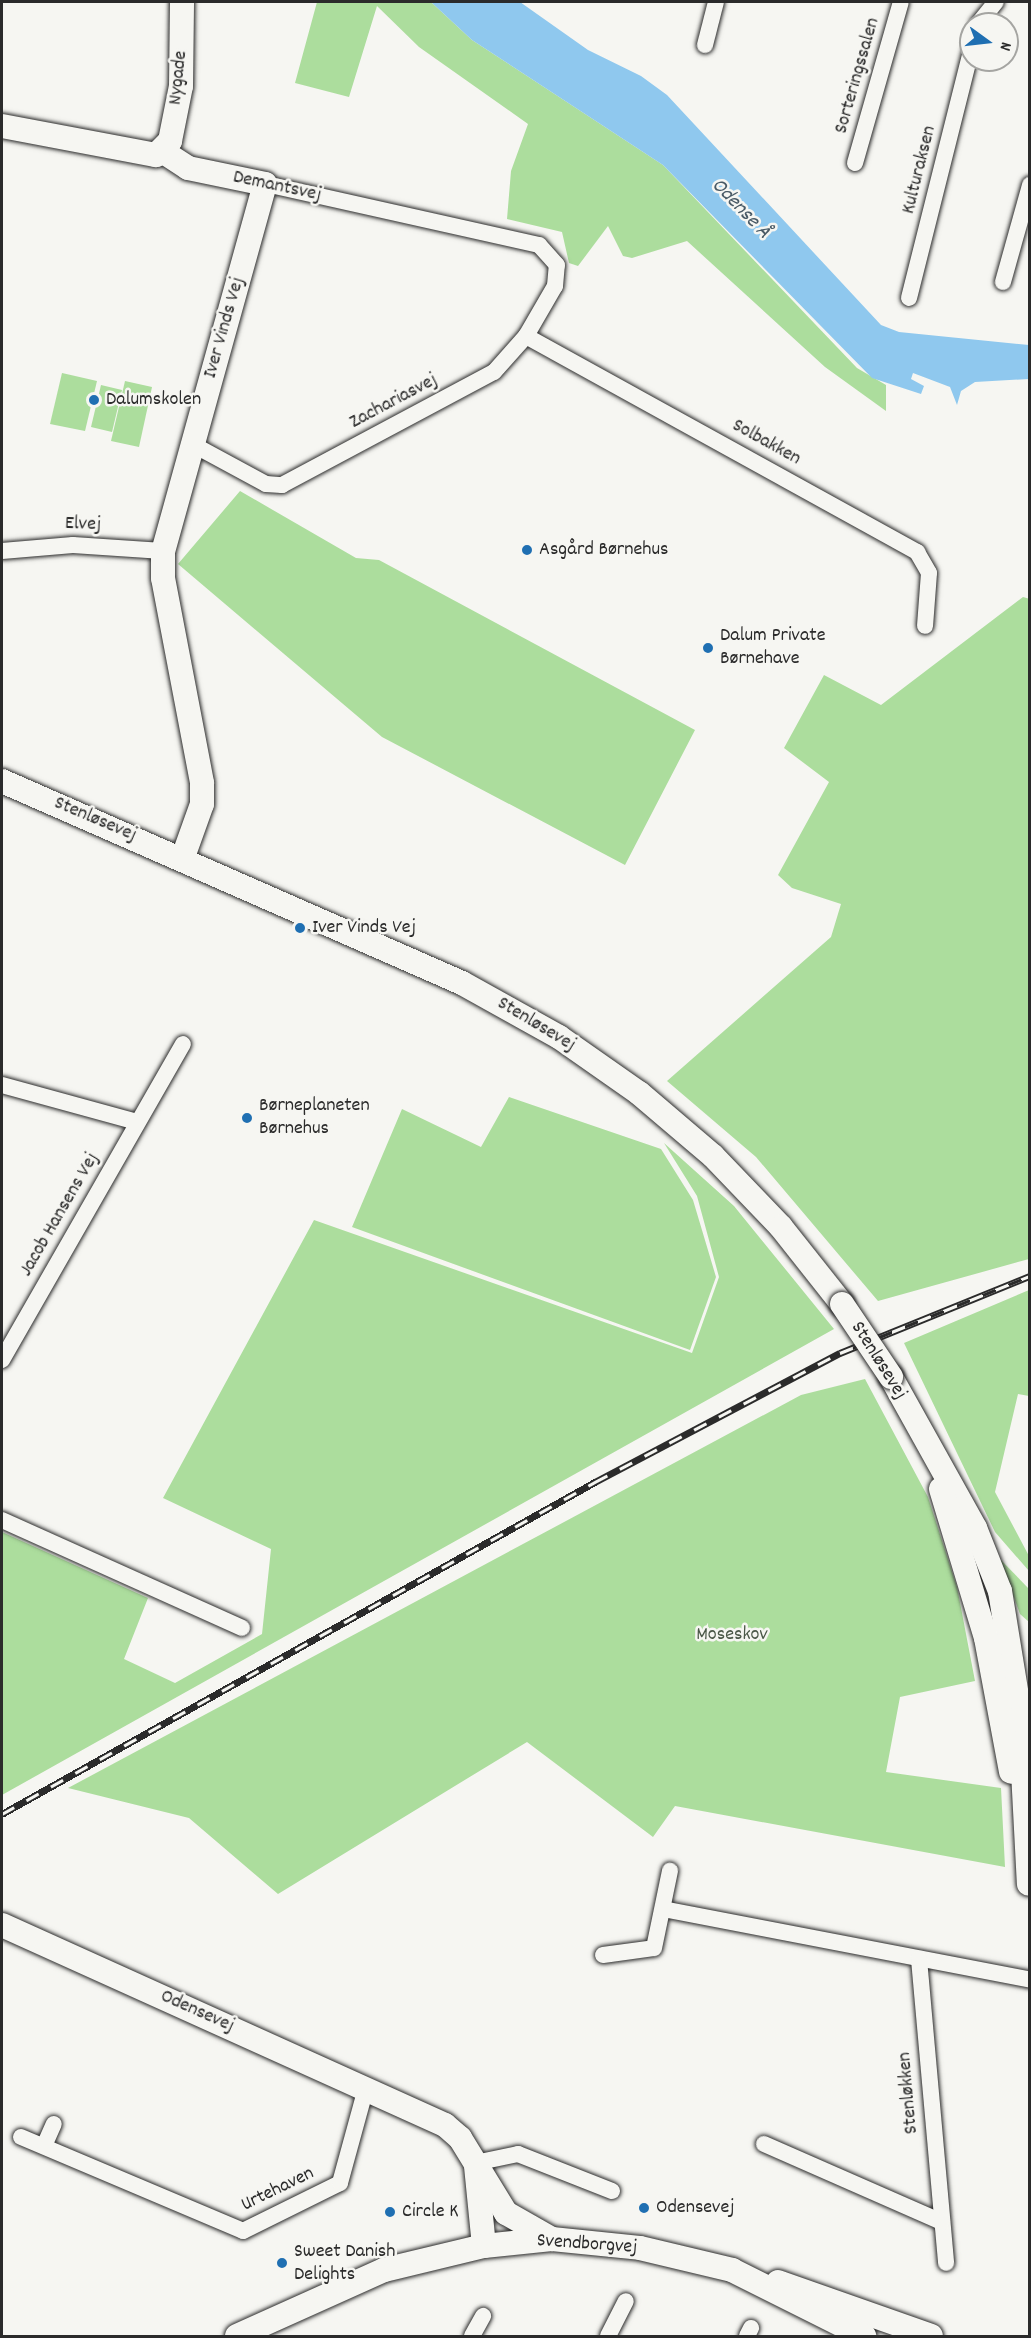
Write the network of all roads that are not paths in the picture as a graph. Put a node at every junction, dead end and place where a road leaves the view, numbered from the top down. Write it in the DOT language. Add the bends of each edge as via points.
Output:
graph roads {
  1 [pos="182,2"];
  2 [pos="716,2"];
  3 [pos="901,2"];
  4 [pos="705,45"];
  5 [pos="966,72"];
  6 [pos="2,126"];
  7 [pos="162,151"];
  8 [pos="855,163"];
  9 [pos="265,184"];
  10 [pos="1029,185"];
  11 [pos="553,257"];
  12 [pos="1003,282"];
  13 [pos="909,298"];
  14 [pos="526,336"];
  15 [pos="192,444"];
  16 [pos="2,550"];
  17 [pos="163,551"];
  18 [pos="925,626"];
  19 [pos="2,781"];
  20 [pos="183,857"];
  21 [pos="183,1044"];
  22 [pos="2,1085"];
  23 [pos="137,1122"];
  24 [pos="2,1360"];
  25 [pos="2,1520"];
  26 [pos="242,1628"];
  27 [pos="1013,1651"];
  28 [pos="670,1871"];
  29 [pos="1029,1885"];
  30 [pos="663,1909"];
  31 [pos="2,1925"];
  32 [pos="603,1955"];
  33 [pos="919,1959"];
  34 [pos="1029,1980"];
  35 [pos="366,2088"];
  36 [pos="54,2124"];
  37 [pos="21,2137"];
  38 [pos="764,2144"];
  39 [pos="44,2146"];
  40 [pos="476,2163"];
  41 [pos="612,2191"];
  42 [pos="942,2222"];
  43 [pos="552,2239"];
  44 [pos="484,2246"];
  45 [pos="946,2263"];
  46 [pos="732,2270"];
  47 [pos="626,2301"];
  48 [pos="483,2316"];
  49 [pos="854,2332"];
  50 [pos="237,2337"];
  51 [pos="472,2337"];
  52 [pos="608,2337"];
  53 [pos="887,2337"];
  54 [pos="931,2337"];
  1 -- 7 [label="street, Nygade" via="181,86 170,141"];
  2 -- 4 [label="street"];
  3 -- 8 [label="street, Sorteringssalen"];
  5 -- 13 [label="street, Kulturaksen"];
  6 -- 7 [label="street" via="147,157"];
  7 -- 9 [label="street, Demantsvej" via="188,168"];
  9 -- 11 [label="street, Demantsvej" via="539,245"];
  9 -- 15 [label="street, Iver Vinds Vej"];
  10 -- 12 [label="street"];
  11 -- 14 [label="street, Zachariasvej" via="558,274 553,292"];
  14 -- 15 [label="street, Zachariasvej" via="494,372 282,485 266,484"];
  14 -- 18 [label="street, Solbakken" via="917,552 929,573"];
  15 -- 17 [label="street, Iver Vinds Vej"];
  16 -- 17 [label="street, Elvej" via="73,545"];
  17 -- 20 [label="street, Iver Vinds Vej" via="163,578 202,783 202,804"];
  19 -- 20 [label="street, Stenløsevej"];
  20 -- 27 [label="street, Stenløsevej, bridge" via="462,983 591,1058 713,1156 781,1227 842,1304 891,1377 929,1450"];
  21 -- 23 [label="street, Jacob Hansens Vej"];
  22 -- 23 [label="street"];
  23 -- 24 [label="street, Jacob Hansens Vej"];
  25 -- 26 [label="street"];
  27 -- 29 [label="street"];
  28 -- 30 [label="street"];
  30 -- 32 [label="street" via="654,1948"];
  30 -- 33 [label="street"];
  31 -- 35 [label="street, Odensevej"];
  33 -- 34 [label="street"];
  33 -- 42 [label="street, Stenløkken"];
  35 -- 39 [label="street, Urtehaven" via="340,2183 243,2230"];
  35 -- 40 [label="street, Odensevej" via="445,2125"];
  36 -- 39 [label="street"];
  37 -- 39 [label="street, Urtehaven"];
  38 -- 42 [label="street"];
  40 -- 41 [label="street" via="518,2154"];
  40 -- 43 [label="street, Odensevej" via="506,2213"];
  40 -- 44 [label="street"];
  42 -- 45 [label="street, Stenløkken"];
  43 -- 44 [label="street, Svendborgvej"];
  43 -- 46 [label="street, Svendborgvej" via="640,2248"];
  44 -- 50 [label="street, Svendborgvej" via="362,2278"];
  46 -- 49 [label="street, Svendborgvej"];
  46 -- 54 [label="street" via="823,2294"];
  47 -- 52 [label="street"];
  48 -- 51 [label="street"];
  49 -- 53 [label="street, Svendborgvej"];
}
